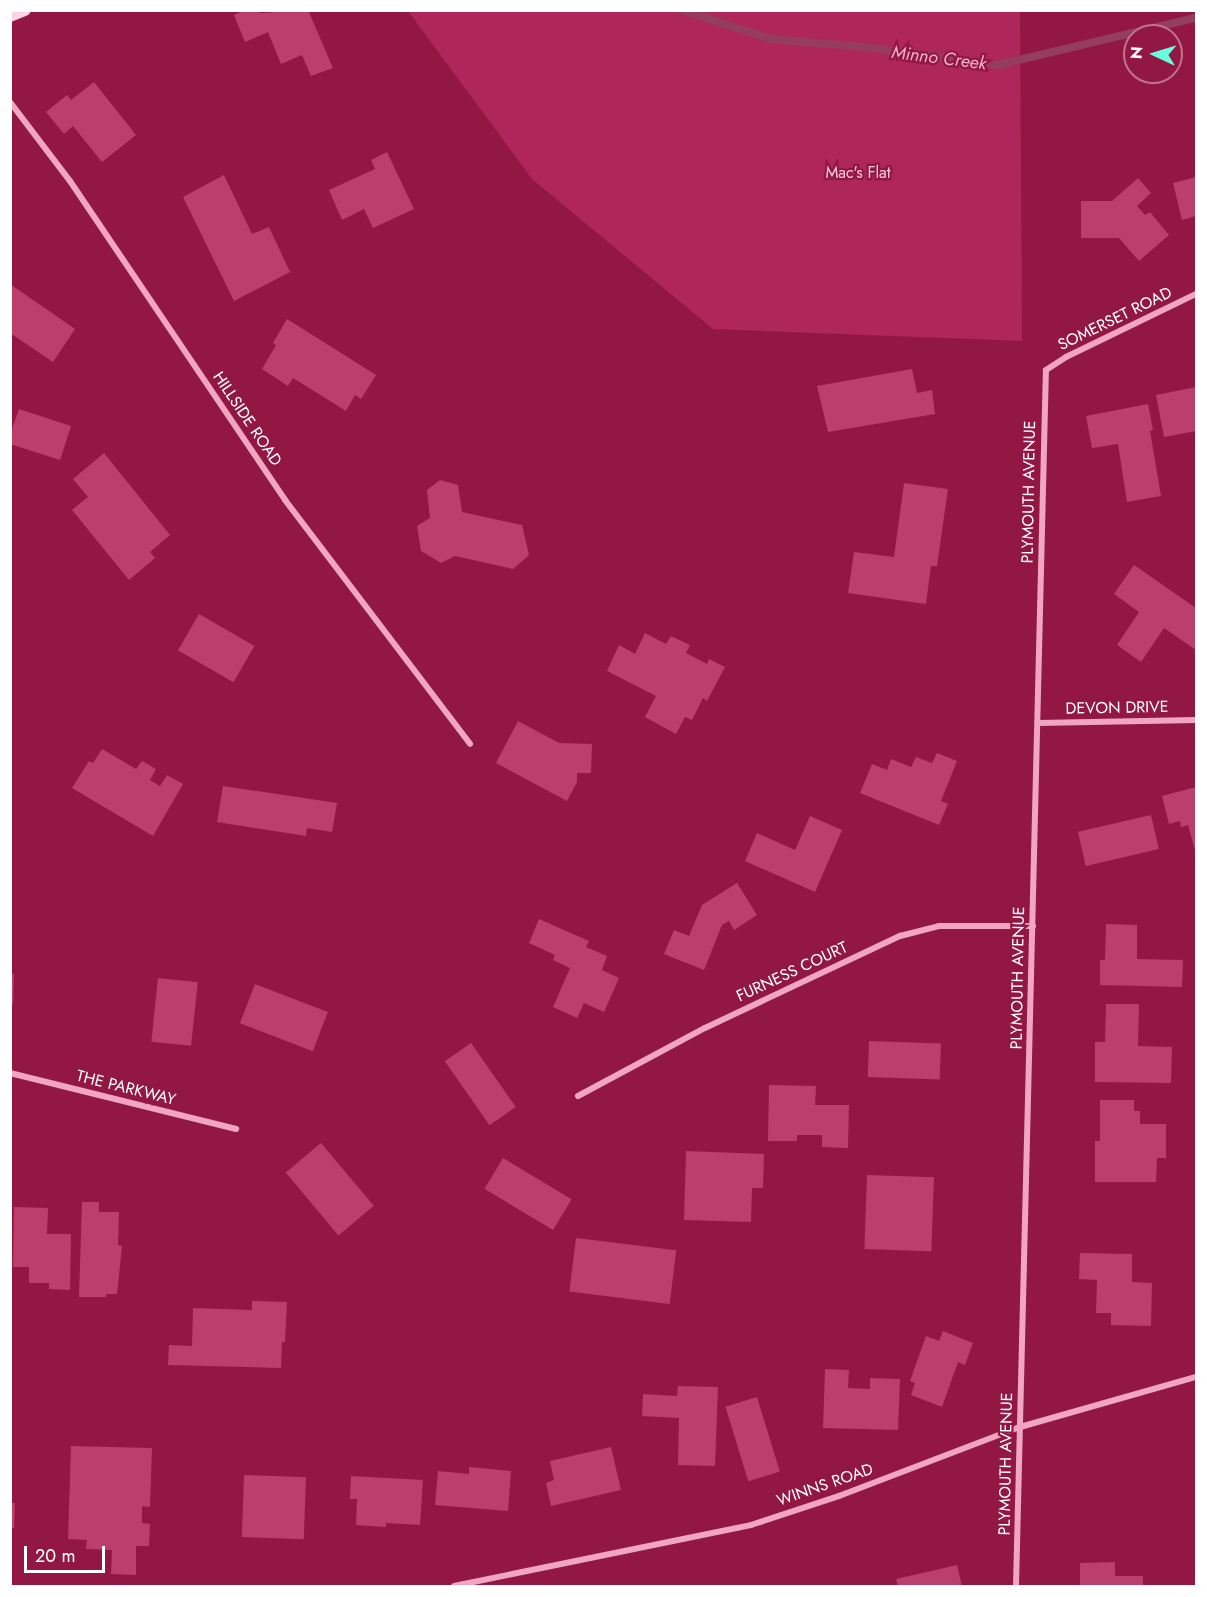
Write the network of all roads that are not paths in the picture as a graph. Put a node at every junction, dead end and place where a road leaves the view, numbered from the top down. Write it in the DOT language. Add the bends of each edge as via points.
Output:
graph roads {
  1 [pos="25,10"];
  2 [pos="10,16"];
  3 [pos="10,102"];
  4 [pos="1197,294"];
  5 [pos="1046,370"];
  6 [pos="1197,720"];
  7 [pos="1038,723"];
  8 [pos="470,744"];
  9 [pos="1033,926"];
  10 [pos="10,1073"];
  11 [pos="578,1096"];
  12 [pos="236,1129"];
  13 [pos="1197,1377"];
  14 [pos="1020,1428"];
  15 [pos="454,1587"];
  16 [pos="1016,1587"];
  1 -- 2 [label="main road"];
  3 -- 8 [label="street, HILLSIDE ROAD" via="70,181 285,500"];
  4 -- 5 [label="street, SOMERSET ROAD"];
  5 -- 7 [label="street, PLYMOUTH AVENUE"];
  6 -- 7 [label="street, DEVON DRIVE"];
  7 -- 9 [label="street, PLYMOUTH AVENUE"];
  9 -- 11 [label="street, FURNESS COURT" via="939,926 900,936 705,1028"];
  9 -- 14 [label="street, PLYMOUTH AVENUE"];
  10 -- 12 [label="street, THE PARKWAY"];
  13 -- 14 [label="street, WINNS ROAD"];
  14 -- 15 [label="street, WINNS ROAD" via="752,1525"];
  14 -- 16 [label="street, PLYMOUTH AVENUE"];
}
